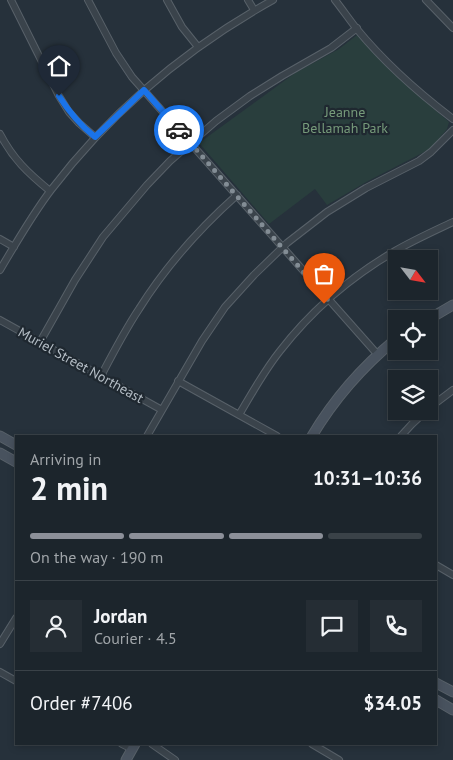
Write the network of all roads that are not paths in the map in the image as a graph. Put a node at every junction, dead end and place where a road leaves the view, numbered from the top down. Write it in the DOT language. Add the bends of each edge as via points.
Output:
graph roads {
  1 [pos="11,0"];
  2 [pos="88,0"];
  3 [pos="167,0"];
  4 [pos="248,0"];
  5 [pos="273,0"];
  6 [pos="335,0"];
  7 [pos="426,0"];
  8 [pos="254,10"];
  9 [pos="357,28"];
  10 [pos="453,28"];
  11 [pos="198,47"];
  12 [pos="144,90"];
  13 [pos="453,119"];
  14 [pos="453,130"];
  15 [pos="0,134"];
  16 [pos="95,137"];
  17 [pos="190,143"];
  18 [pos="50,191"];
  19 [pos="237,195"];
  20 [pos="453,222"];
  21 [pos="0,239"];
  22 [pos="14,247"];
  23 [pos="282,247"];
  24 [pos="0,270"];
  25 [pos="328,300"];
  26 [pos="453,305"];
  27 [pos="438,314"];
  28 [pos="0,320"];
  29 [pos="40,342"];
  30 [pos="388,346"];
  31 [pos="378,355"];
  32 [pos="100,376"];
  33 [pos="178,381"];
  34 [pos="453,390"];
  35 [pos="438,401"];
  36 [pos="162,410"];
  37 [pos="239,415"];
  38 [pos="416,420"];
  39 [pos="148,435"];
  40 [pos="275,435"];
  41 [pos="313,435"];
  42 [pos="402,435"];
  43 [pos="0,436"];
  44 [pos="15,444"];
  45 [pos="0,453"];
  46 [pos="15,461"];
  47 [pos="437,567"];
  48 [pos="453,575"];
  49 [pos="15,620"];
  50 [pos="0,644"];
  51 [pos="0,672"];
  52 [pos="15,681"];
  53 [pos="437,684"];
  54 [pos="453,692"];
  55 [pos="437,701"];
  56 [pos="453,710"];
  57 [pos="154,745"];
  58 [pos="314,745"];
  59 [pos="134,746"];
  60 [pos="126,760"];
  61 [pos="176,760"];
  62 [pos="340,760"];
  1 -- 16 [label="street" via="59,96 69,112"];
  2 -- 12 [label="street" via="116,53"];
  3 -- 11 [label="street"];
  4 -- 8 [label="street"];
  5 -- 8 [label="street"];
  6 -- 9 [label="street"];
  7 -- 10 [label="street"];
  8 -- 11 [label="street"];
  9 -- 13 [label="street" via="410,83"];
  9 -- 17 [label="street" via="331,48 250,96"];
  11 -- 12 [label="street"];
  12 -- 16 [label="street"];
  12 -- 17 [label="street"];
  14 -- 23 [label="street" via="419,161 327,212"];
  15 -- 18 [label="street" via="14,158"];
  16 -- 18 [label="street"];
  17 -- 19 [label="street"];
  17 -- 29 [label="street" via="146,185 103,237"];
  18 -- 22 [label="street"];
  19 -- 23 [label="street"];
  19 -- 32 [label="street" via="182,250 163,274 139,308"];
  20 -- 25 [label="street" via="395,251"];
  21 -- 22 [label="street"];
  22 -- 24 [label="street"];
  23 -- 25 [label="street"];
  23 -- 33 [label="street" via="225,307"];
  25 -- 31 [label="street"];
  25 -- 37 [label="street" via="279,352"];
  26 -- 27 [label="street"];
  28 -- 29 [label="street, Muriel Street Northeast"];
  29 -- 32 [label="street, Muriel Street Northeast"];
  30 -- 31 [label="street"];
  31 -- 41 [label="street" via="348,384"];
  32 -- 36 [label="street, Muriel Street Northeast"];
  33 -- 36 [label="street"];
  33 -- 37 [label="street"];
  34 -- 35 [label="street"];
  36 -- 39 [label="street"];
  37 -- 40 [label="street"];
  38 -- 42 [label="street"];
  43 -- 44 [label="street"];
  45 -- 46 [label="street"];
  47 -- 48 [label="street"];
  49 -- 50 [label="street"];
  51 -- 52 [label="street"];
  53 -- 54 [label="street"];
  55 -- 56 [label="street"];
  57 -- 61 [label="street"];
  58 -- 62 [label="street"];
  59 -- 60 [label="street"];
}
